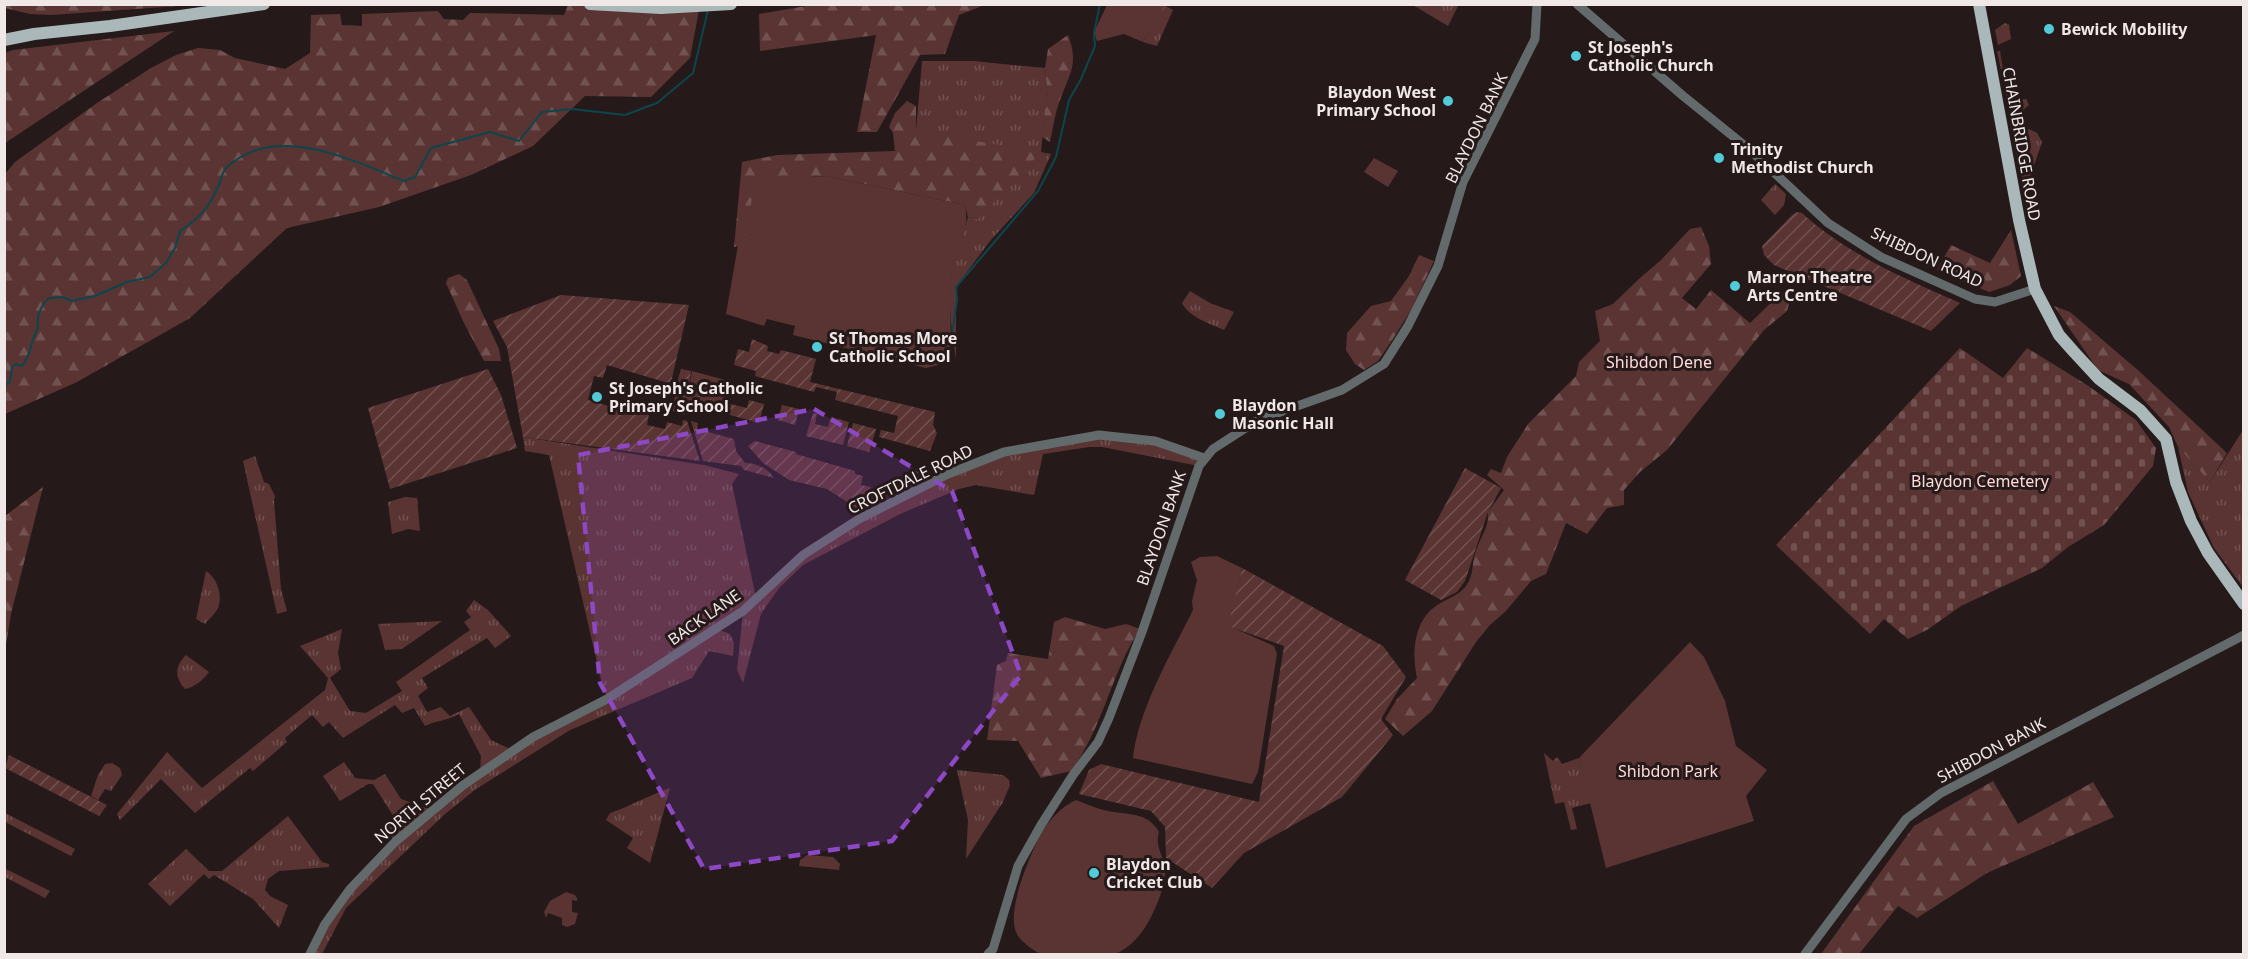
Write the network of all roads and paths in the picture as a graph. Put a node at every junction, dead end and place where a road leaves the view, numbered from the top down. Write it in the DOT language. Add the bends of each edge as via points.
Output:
graph roads {
  1 [pos="264,4"];
  2 [pos="590,4"];
  3 [pos="732,4"];
  4 [pos="1538,4"];
  5 [pos="1577,4"];
  6 [pos="1980,6"];
  7 [pos="4,32"];
  8 [pos="34,34"];
  9 [pos="4,40"];
  10 [pos="2035,289"];
  11 [pos="1204,458"];
  12 [pos="841,531"];
  13 [pos="2244,604"];
  14 [pos="2244,635"];
  15 [pos="583,711"];
  16 [pos="310,954"];
  17 [pos="988,954"];
  18 [pos="1805,954"];
  1 -- 8 [label="main road"];
  2 -- 3 [label="main road"];
  4 -- 11 [label="street, BLAYDON BANK" via="1534,42 1463,182 1438,266 1384,364 1342,390 1258,420"];
  5 -- 10 [label="street, SHIBDON ROAD" via="1750,150 1828,223 1881,257 1975,299 1995,302"];
  6 -- 10 [label="main road, CHAINBRIDGE ROAD"];
  7 -- 8 [label="main road"];
  8 -- 9 [label="main road"];
  10 -- 13 [label="main road" via="2059,335 2099,379 2140,411 2166,439 2191,521"];
  11 -- 12 [label="street, CROFTDALE ROAD" via="1155,441 1108,435 1008,451 948,474"];
  11 -- 17 [label="street, BLAYDON BANK" via="1109,718 1098,742 1073,775 1018,866 993,949"];
  12 -- 15 [label="street, BACK LANE" via="803,555 743,611"];
  14 -- 18 [label="street, SHIBDON BANK" via="1941,793 1906,819"];
  15 -- 16 [label="street, NORTH STREET" via="533,737 482,771 395,842 350,889"];
}
